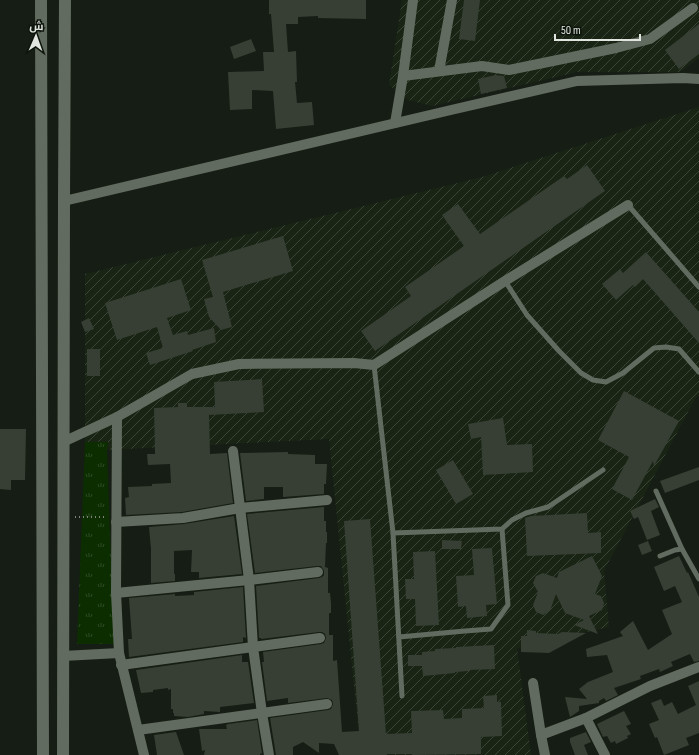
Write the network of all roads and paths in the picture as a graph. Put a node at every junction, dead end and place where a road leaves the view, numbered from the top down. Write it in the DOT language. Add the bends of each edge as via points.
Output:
graph roads {
  1 [pos="41,0"];
  2 [pos="65,0"];
  3 [pos="413,0"];
  4 [pos="452,0"];
  5 [pos="693,8"];
  6 [pos="439,71"];
  7 [pos="403,76"];
  8 [pos="699,79"];
  9 [pos="395,123"];
  10 [pos="64,201"];
  11 [pos="628,205"];
  12 [pos="505,281"];
  13 [pos="699,287"];
  14 [pos="374,365"];
  15 [pos="699,372"];
  16 [pos="117,417"];
  17 [pos="63,442"];
  18 [pos="233,451"];
  19 [pos="603,470"];
  20 [pos="656,491"];
  21 [pos="327,500"];
  22 [pos="240,508"];
  23 [pos="63,517"];
  24 [pos="116,520"];
  25 [pos="502,529"];
  26 [pos="393,533"];
  27 [pos="682,549"];
  28 [pos="660,556"];
  29 [pos="318,572"];
  30 [pos="699,579"];
  31 [pos="249,580"];
  32 [pos="116,593"];
  33 [pos="43,598"];
  34 [pos="63,598"];
  35 [pos="399,637"];
  36 [pos="320,638"];
  37 [pos="253,647"];
  38 [pos="119,653"];
  39 [pos="63,656"];
  40 [pos="121,665"];
  41 [pos="699,668"];
  42 [pos="533,683"];
  43 [pos="402,696"];
  44 [pos="327,704"];
  45 [pos="262,713"];
  46 [pos="586,718"];
  47 [pos="138,730"];
  48 [pos="541,735"];
  49 [pos="43,755"];
  50 [pos="63,755"];
  51 [pos="144,755"];
  52 [pos="268,755"];
  53 [pos="546,755"];
  54 [pos="605,755"];
  1 -- 33 [label="main road"];
  2 -- 10 [label="main road"];
  3 -- 7 [label="street"];
  4 -- 6 [label="street"];
  5 -- 6 [label="street" via="650,39 616,48 509,70 482,66"];
  6 -- 7 [label="street"];
  7 -- 9 [label="street"];
  8 -- 9 [label="street" via="577,82"];
  9 -- 10 [label="street"];
  10 -- 17 [label="main road"];
  11 -- 12 [label="street"];
  11 -- 13 [label="lane"];
  12 -- 14 [label="street"];
  12 -- 15 [label="lane" via="527,315 581,373 593,380 606,382 623,373 654,348 666,347 679,349"];
  14 -- 16 [label="street" via="239,364 192,374"];
  14 -- 26 [label="lane"];
  16 -- 17 [label="street"];
  16 -- 24 [label="street"];
  17 -- 23 [label="main road"];
  18 -- 22 [label="street"];
  19 -- 25 [label="lane" via="548,507 526,513"];
  20 -- 27 [label="lane"];
  21 -- 22 [label="street"];
  22 -- 24 [label="street" via="183,518"];
  22 -- 31 [label="street"];
  23 -- 24 [label="path"];
  23 -- 34 [label="main road"];
  24 -- 32 [label="street"];
  25 -- 26 [label="lane"];
  25 -- 35 [label="lane" via="508,605 491,629"];
  26 -- 35 [label="lane"];
  27 -- 28 [label="lane"];
  27 -- 30 [label="lane"];
  29 -- 31 [label="street"];
  31 -- 32 [label="street"];
  31 -- 37 [label="street"];
  32 -- 38 [label="street"];
  33 -- 34 [label="main road"];
  33 -- 49 [label="main road"];
  34 -- 39 [label="main road"];
  35 -- 43 [label="lane"];
  36 -- 37 [label="street"];
  37 -- 40 [label="street"];
  37 -- 45 [label="street"];
  38 -- 39 [label="street"];
  38 -- 40 [label="street"];
  39 -- 50 [label="main road"];
  40 -- 47 [label="street"];
  41 -- 46 [label="street" via="650,686"];
  42 -- 48 [label="street"];
  44 -- 45 [label="street"];
  45 -- 47 [label="street"];
  45 -- 52 [label="street"];
  46 -- 48 [label="street"];
  46 -- 54 [label="street"];
  47 -- 51 [label="street"];
  48 -- 53 [label="street"];
}
